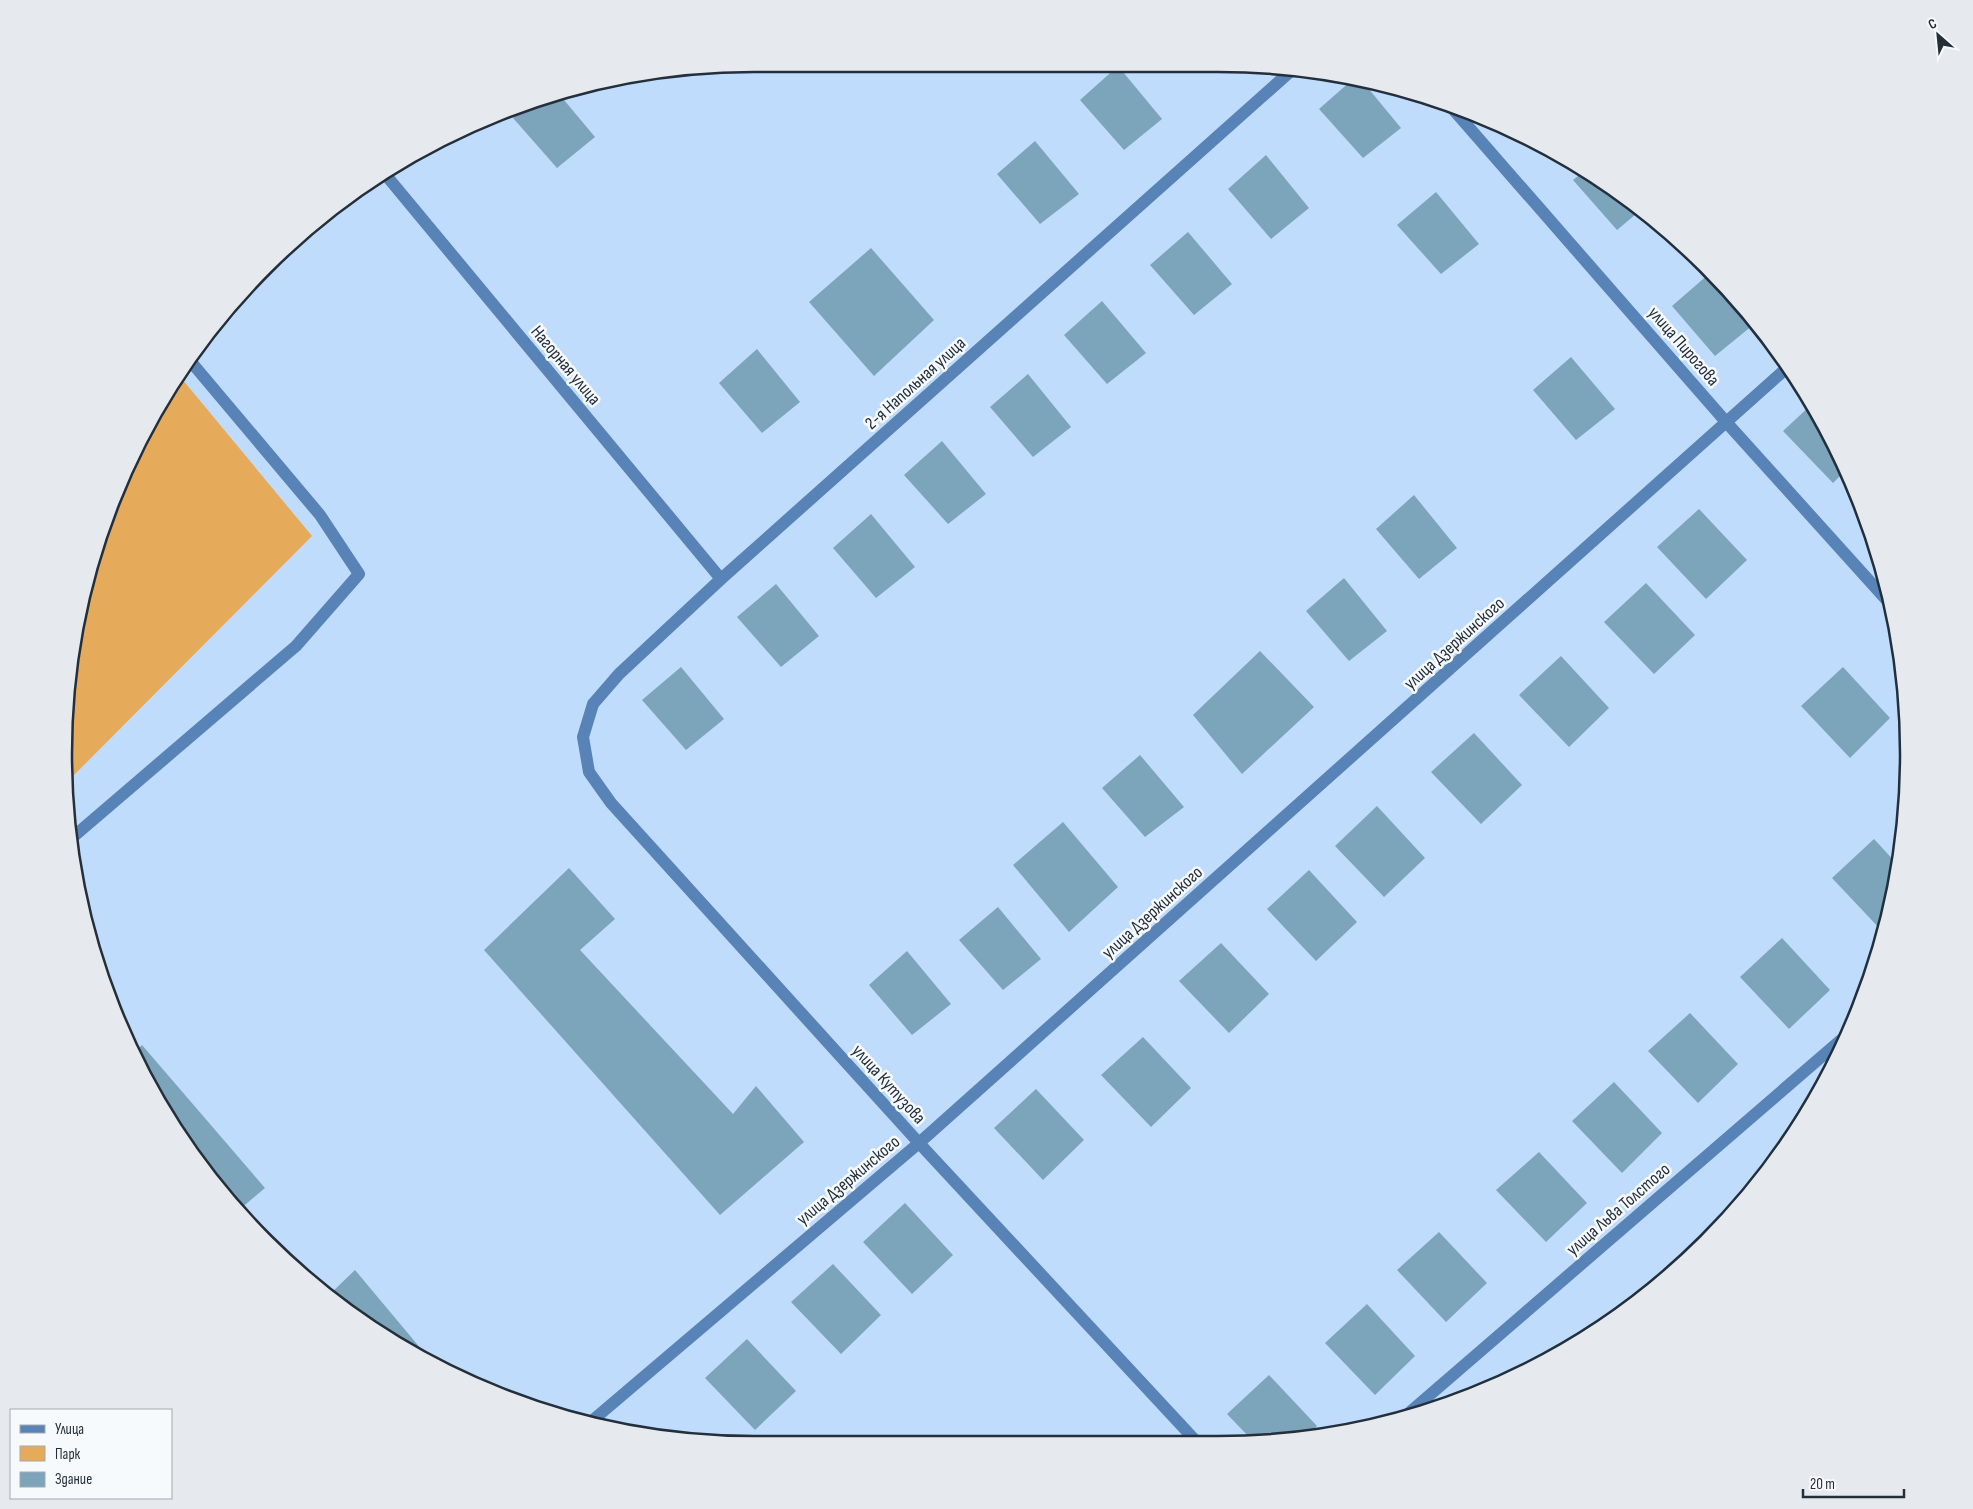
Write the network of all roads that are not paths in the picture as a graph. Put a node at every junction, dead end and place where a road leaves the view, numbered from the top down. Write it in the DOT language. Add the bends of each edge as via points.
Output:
graph roads {
  1 [pos="1285,76"];
  2 [pos="1460,117"];
  3 [pos="389,179"];
  4 [pos="194,366"];
  5 [pos="1783,372"];
  6 [pos="1727,423"];
  7 [pos="721,579"];
  8 [pos="1881,593"];
  9 [pos="583,737"];
  10 [pos="77,834"];
  11 [pos="1835,1045"];
  12 [pos="919,1143"];
  13 [pos="1416,1407"];
  14 [pos="596,1417"];
  15 [pos="1191,1436"];
  1 -- 7 [label="street, 2-я Напольная улица"];
  2 -- 6 [label="street, улица Пирогова"];
  3 -- 7 [label="street, Нагорная улица"];
  4 -- 10 [label="street" via="320,515 359,574 296,646"];
  5 -- 6 [label="street, улица Дзержинского"];
  6 -- 8 [label="street, улица Пирогова"];
  6 -- 12 [label="street, улица Дзержинского"];
  7 -- 9 [label="street, 2-я Напольная улица" via="619,674 593,704"];
  9 -- 12 [label="street, улица Кутузова" via="589,772 611,803"];
  11 -- 13 [label="street, улица Льва Толстого"];
  12 -- 14 [label="street, улица Дзержинского"];
  12 -- 15 [label="street, улица Кутузова"];
}
